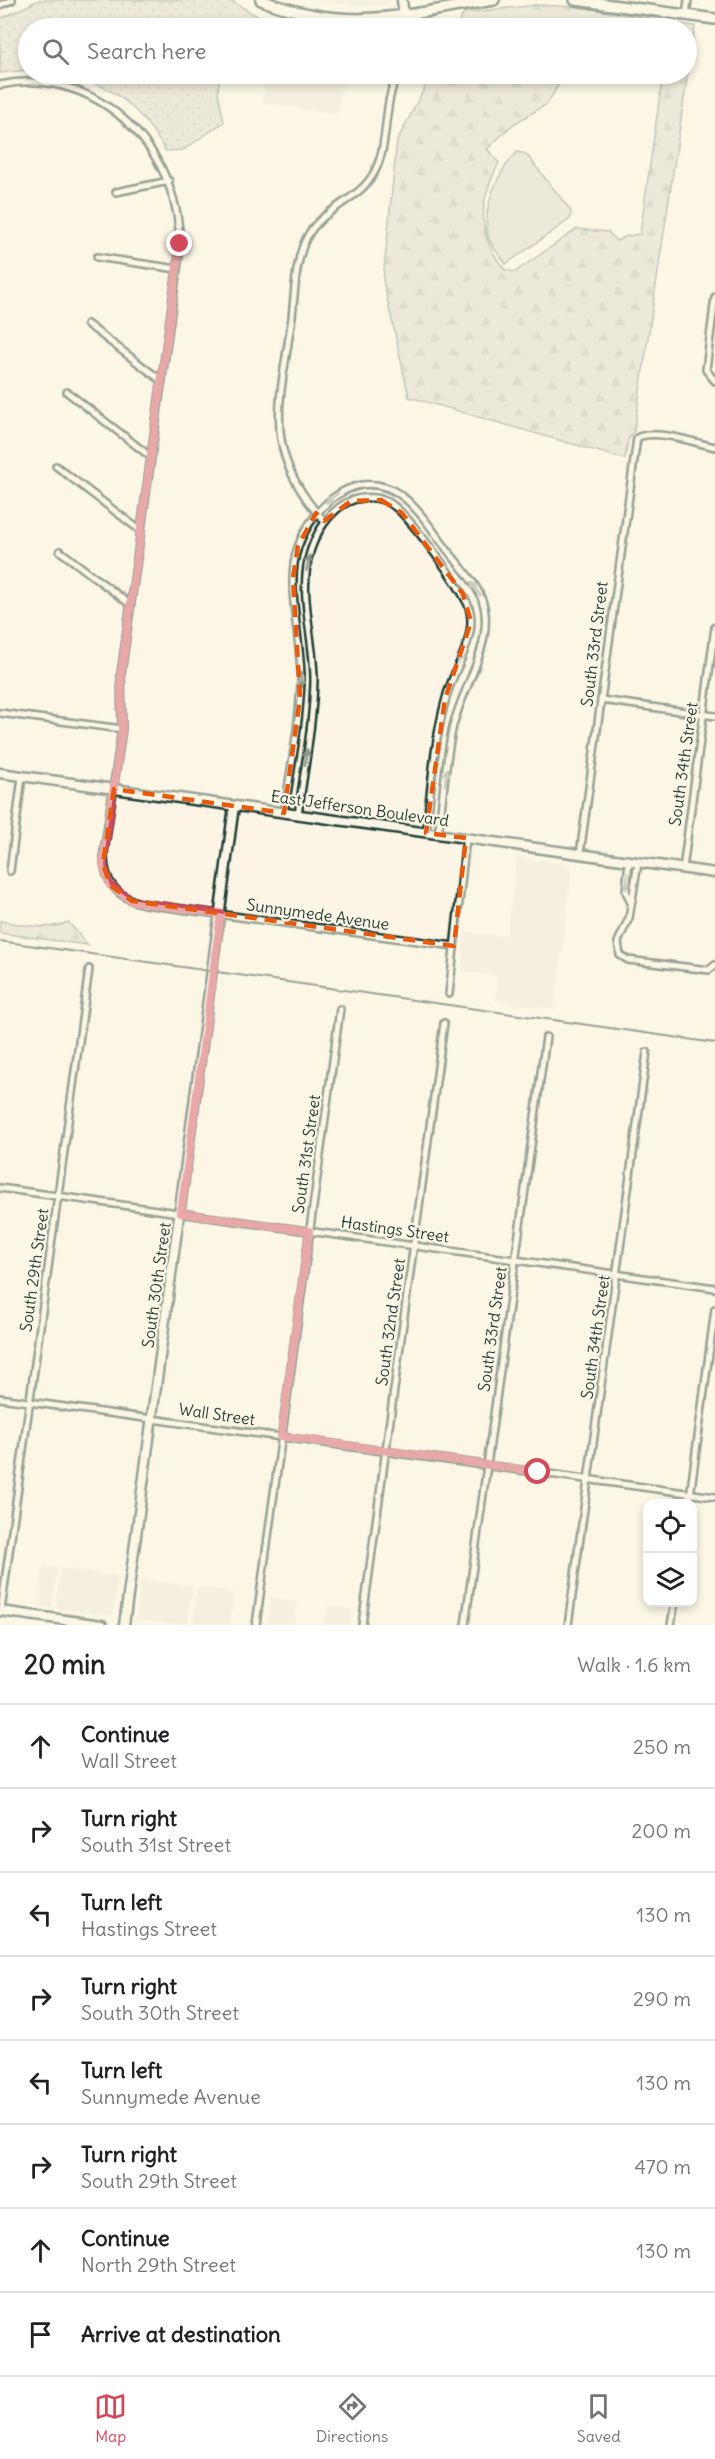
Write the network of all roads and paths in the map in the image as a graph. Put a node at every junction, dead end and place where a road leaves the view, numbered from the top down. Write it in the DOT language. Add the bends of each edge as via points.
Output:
graph roads {
  1 [pos="12,0"];
  2 [pos="261,0"];
  3 [pos="402,0"];
  4 [pos="494,0"];
  5 [pos="575,0"];
  6 [pos="688,0"];
  7 [pos="0,5"];
  8 [pos="686,15"];
  9 [pos="404,17"];
  10 [pos="328,18"];
  11 [pos="391,18"];
  12 [pos="715,19"];
  13 [pos="19,84"];
  14 [pos="43,84"];
  15 [pos="394,84"];
  16 [pos="0,85"];
  17 [pos="169,181"];
  18 [pos="116,192"];
  19 [pos="97,257"];
  20 [pos="177,268"];
  21 [pos="715,297"];
  22 [pos="87,324"];
  23 [pos="162,381"];
  24 [pos="715,381"];
  25 [pos="67,392"];
  26 [pos="715,447"];
  27 [pos="152,457"];
  28 [pos="56,466"];
  29 [pos="316,513"];
  30 [pos="326,522"];
  31 [pos="141,531"];
  32 [pos="60,551"];
  33 [pos="131,605"];
  34 [pos="715,627"];
  35 [pos="601,700"];
  36 [pos="0,713"];
  37 [pos="704,714"];
  38 [pos="715,716"];
  39 [pos="122,729"];
  40 [pos="0,773"];
  41 [pos="22,777"];
  42 [pos="114,789"];
  43 [pos="234,806"];
  44 [pos="284,813"];
  45 [pos="298,815"];
  46 [pos="426,833"];
  47 [pos="438,835"];
  48 [pos="466,838"];
  49 [pos="580,854"];
  50 [pos="634,862"];
  51 [pos="683,869"];
  52 [pos="10,871"];
  53 [pos="715,873"];
  54 [pos="221,914"];
  55 [pos="454,946"];
  56 [pos="715,965"];
  57 [pos="88,969"];
  58 [pos="449,994"];
  59 [pos="340,1009"];
  60 [pos="444,1023"];
  61 [pos="546,1037"];
  62 [pos="647,1052"];
  63 [pos="0,1188"];
  64 [pos="58,1196"];
  65 [pos="181,1213"];
  66 [pos="309,1231"];
  67 [pos="414,1245"];
  68 [pos="515,1259"];
  69 [pos="617,1274"];
  70 [pos="715,1288"];
  71 [pos="715,1310"];
  72 [pos="0,1398"];
  73 [pos="30,1402"];
  74 [pos="153,1419"];
  75 [pos="281,1436"];
  76 [pos="386,1451"];
  77 [pos="487,1465"];
  78 [pos="589,1479"];
  79 [pos="690,1493"];
  80 [pos="715,1497"];
  81 [pos="689,1499"];
  82 [pos="674,1607"];
  83 [pos="0,1611"];
  84 [pos="102,1625"];
  85 [pos="124,1625"];
  86 [pos="256,1625"];
  87 [pos="362,1625"];
  88 [pos="465,1625"];
  89 [pos="568,1625"];
  90 [pos="671,1625"];
  1 -- 7 [label="street"];
  2 -- 10 [label="main road"];
  3 -- 9 [label="street"];
  4 -- 9 [label="main road"];
  5 -- 8 [label="main road"];
  6 -- 8 [label="street"];
  8 -- 12 [label="main road"];
  9 -- 11 [label="main road"];
  13 -- 16 [label="street"];
  14 -- 17 [label="street" via="98,101 127,121 154,152"];
  15 -- 29 [label="street" via="375,172 357,195 315,226 301,254 278,424 295,483"];
  17 -- 18 [label="street"];
  17 -- 20 [label="street" via="177,207"];
  19 -- 20 [label="street"];
  20 -- 23 [label="street"];
  21 -- 24 [label="street" via="707,373"];
  22 -- 23 [label="street"];
  23 -- 27 [label="street"];
  25 -- 27 [label="street"];
  26 -- 35 [label="street, South 33rd Street" via="648,433 637,438"];
  27 -- 31 [label="street"];
  28 -- 31 [label="street"];
  29 -- 30 [label="street"];
  29 -- 44 [label="street, one-way" via="298,546 293,568 300,698"];
  47 -- 29 [label="street, one-way" via="453,729 483,638 485,614 480,595 415,507 395,492 372,485 347,489"];
  45 -- 30 [label="street, one-way" via="314,678 306,579 312,546"];
  30 -- 46 [label="street, one-way" via="351,501 372,498 388,502 402,513 467,601 471,621 441,716"];
  31 -- 33 [label="street"];
  32 -- 33 [label="street"];
  33 -- 39 [label="street" via="120,684"];
  34 -- 37 [label="street, South 34th Street"];
  35 -- 37 [label="street"];
  35 -- 49 [label="street, South 33rd Street"];
  36 -- 39 [label="street"];
  37 -- 38 [label="street"];
  37 -- 51 [label="street, South 34th Street"];
  39 -- 42 [label="street"];
  40 -- 41 [label="street, East Jefferson Boulevard"];
  41 -- 42 [label="street, East Jefferson Boulevard"];
  41 -- 52 [label="street"];
  42 -- 43 [label="street, East Jefferson Boulevard"];
  42 -- 54 [label="street, Sunnymede Avenue" via="103,864 112,887 132,901"];
  43 -- 44 [label="street, East Jefferson Boulevard"];
  43 -- 54 [label="street, South 30th Street"];
  44 -- 45 [label="street, East Jefferson Boulevard"];
  45 -- 46 [label="street, East Jefferson Boulevard"];
  46 -- 47 [label="street, East Jefferson Boulevard"];
  47 -- 48 [label="street, East Jefferson Boulevard"];
  48 -- 49 [label="street, East Jefferson Boulevard"];
  48 -- 55 [label="street"];
  49 -- 50 [label="street, East Jefferson Boulevard"];
  50 -- 51 [label="street, East Jefferson Boulevard"];
  50 -- 56 [label="street" via="626,891 629,918 618,942 620,955 709,970"];
  51 -- 53 [label="street, East Jefferson Boulevard"];
  54 -- 55 [label="street, Sunnymede Avenue"];
  54 -- 65 [label="street, South 30th Street"];
  55 -- 58 [label="street"];
  57 -- 64 [label="street, South 29th Street"];
  59 -- 66 [label="street, South 31st Street"];
  60 -- 67 [label="street, South 32nd Street"];
  61 -- 68 [label="street, South 33rd Street"];
  62 -- 69 [label="street, South 34th Street"];
  63 -- 64 [label="street, Hastings Street"];
  64 -- 65 [label="street, Hastings Street"];
  64 -- 73 [label="street, South 29th Street"];
  65 -- 66 [label="street, Hastings Street"];
  65 -- 74 [label="street, South 30th Street"];
  66 -- 67 [label="street, Hastings Street"];
  66 -- 75 [label="street, South 31st Street"];
  67 -- 68 [label="street, Hastings Street"];
  67 -- 76 [label="street, South 32nd Street"];
  68 -- 69 [label="street, Hastings Street"];
  68 -- 77 [label="street, South 33rd Street"];
  69 -- 70 [label="street, Hastings Street"];
  69 -- 78 [label="street, South 34th Street"];
  71 -- 79 [label="street"];
  72 -- 73 [label="street, Wall Street"];
  73 -- 74 [label="street, Wall Street"];
  73 -- 83 [label="street, South 29th Street"];
  74 -- 75 [label="street, Wall Street"];
  74 -- 85 [label="street, South 30th Street"];
  75 -- 76 [label="street, Wall Street"];
  75 -- 86 [label="street, South 31st Street"];
  76 -- 77 [label="street, Wall Street"];
  76 -- 87 [label="street, South 32nd Street"];
  77 -- 78 [label="street, Wall Street"];
  77 -- 88 [label="street, South 33rd Street"];
  78 -- 79 [label="street, Wall Street"];
  78 -- 89 [label="street, South 34th Street"];
  79 -- 80 [label="street, Wall Street"];
  79 -- 81 [label="street"];
  82 -- 90 [label="street"];
  83 -- 84 [label="street"];
}
